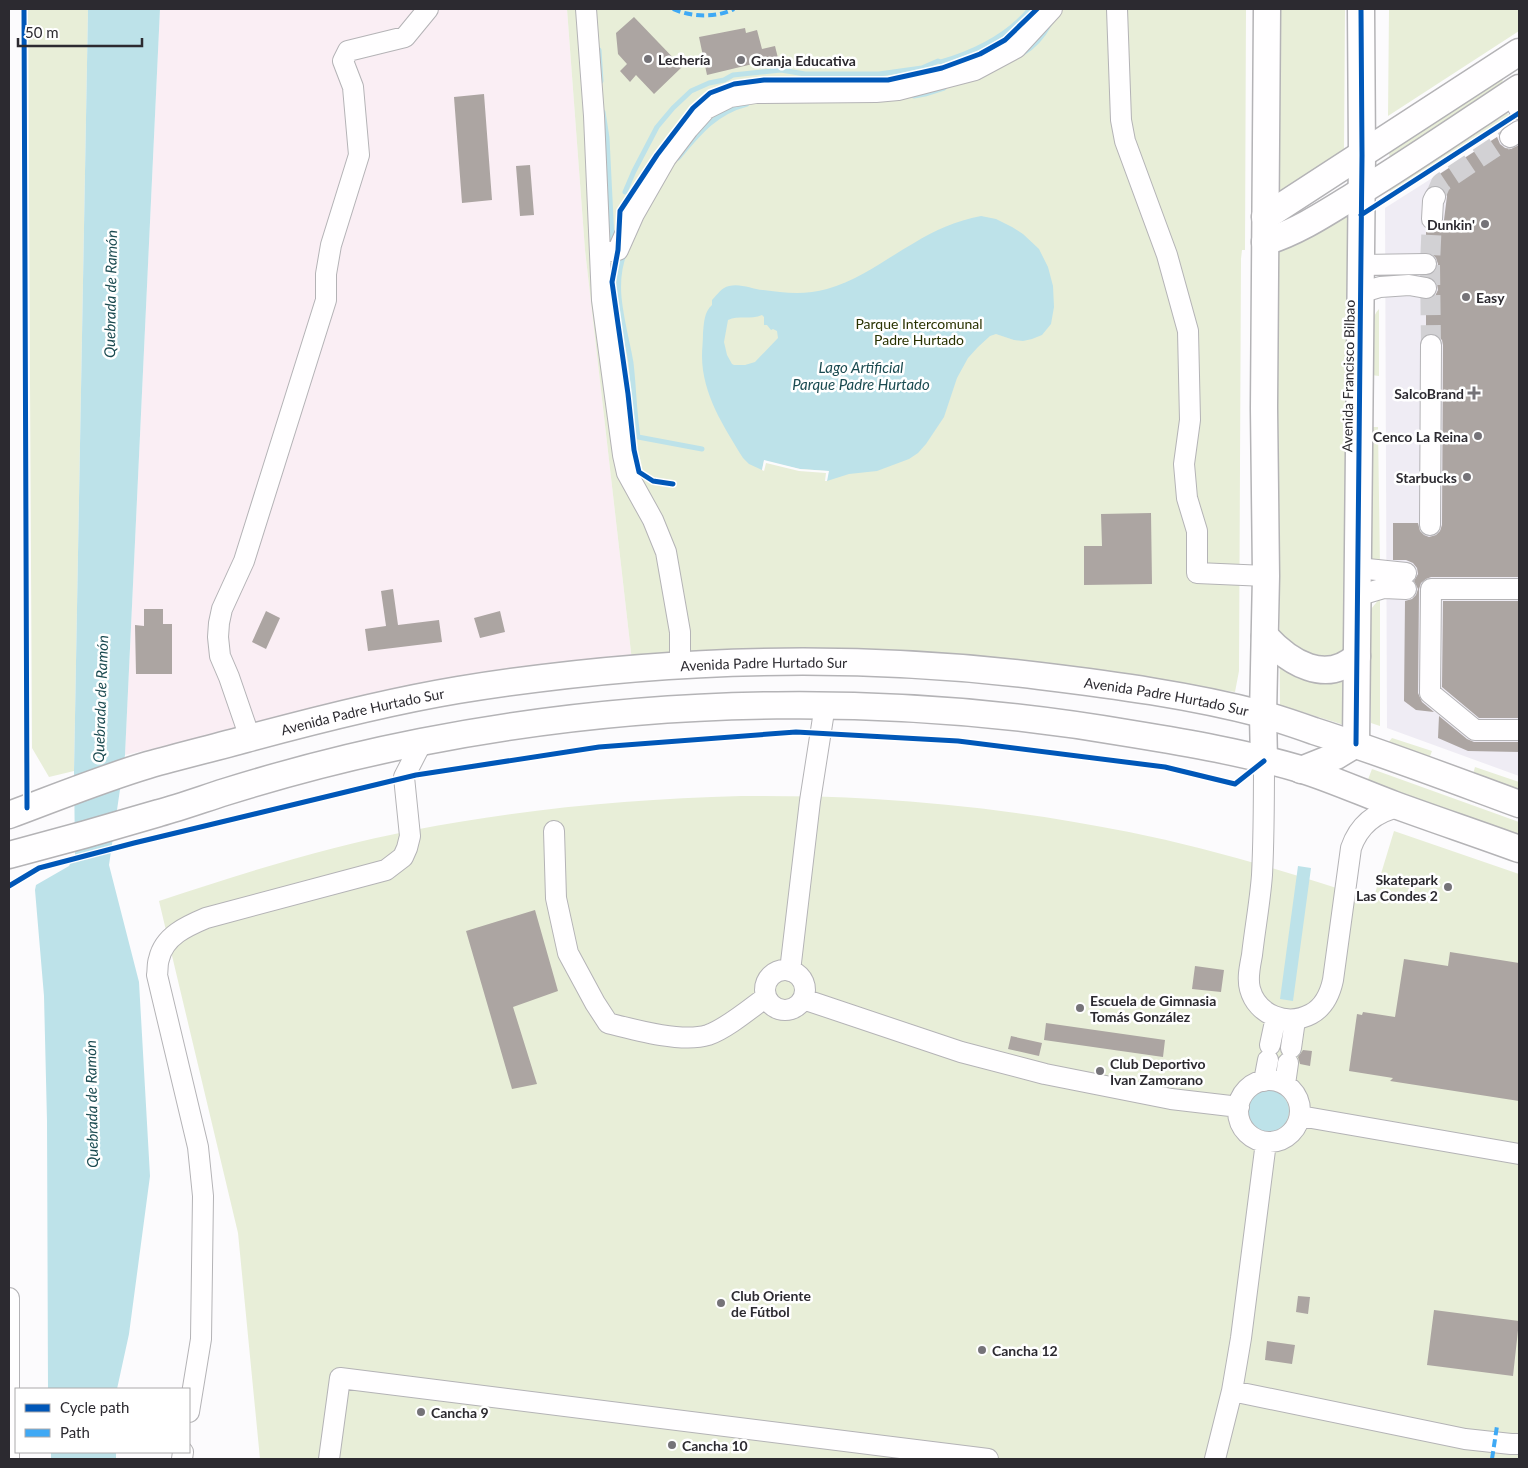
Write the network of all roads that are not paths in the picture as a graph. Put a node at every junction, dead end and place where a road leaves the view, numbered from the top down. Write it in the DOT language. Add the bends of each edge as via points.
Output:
graph roads {
  1 [pos="428,9"];
  2 [pos="586,9"];
  3 [pos="1052,9"];
  4 [pos="1117,9"];
  5 [pos="1267,9"];
  6 [pos="1361,9"];
  7 [pos="1519,54"];
  8 [pos="1516,97"];
  9 [pos="1362,155"];
  10 [pos="1361,191"];
  11 [pos="1435,197"];
  12 [pos="1432,219"];
  13 [pos="1265,229"];
  14 [pos="601,253"];
  15 [pos="1426,264"];
  16 [pos="1361,265"];
  17 [pos="1426,288"];
  18 [pos="1360,293"];
  19 [pos="1431,345"];
  20 [pos="1430,524"];
  21 [pos="1358,568"];
  22 [pos="1266,576"];
  23 [pos="1519,589"];
  24 [pos="1357,596"];
  25 [pos="1265,636"];
  26 [pos="1357,656"];
  27 [pos="672,665"];
  28 [pos="825,705"];
  29 [pos="1263,715"];
  30 [pos="1519,730"];
  31 [pos="250,738"];
  32 [pos="422,742"];
  33 [pos="1356,744"];
  34 [pos="1264,761"];
  35 [pos="1301,770"];
  36 [pos="1519,804"];
  37 [pos="1400,807"];
  38 [pos="9,815"];
  39 [pos="554,831"];
  40 [pos="1519,849"];
  41 [pos="9,855"];
  42 [pos="790,971"];
  43 [pos="766,996"];
  44 [pos="803,999"];
  45 [pos="1285,1018"];
  46 [pos="1264,1081"];
  47 [pos="1285,1084"];
  48 [pos="1239,1107"];
  49 [pos="1300,1116"];
  50 [pos="1266,1142"];
  51 [pos="1519,1154"];
  52 [pos="9,1298"];
  53 [pos="1232,1391"];
  54 [pos="190,1406"];
  55 [pos="1519,1444"];
  56 [pos="9,1459"];
  57 [pos="329,1459"];
  58 [pos="988,1459"];
  59 [pos="1216,1459"];
  1 -- 31 [label="street" via="405,37 348,51 343,60 353,87 359,155 331,245 326,300 244,561 219,622 220,656"];
  2 -- 14 [label="street"];
  3 -- 14 [label="street" via="1016,48 975,70 898,90 756,93 730,97 706,108 666,158 618,250"];
  4 -- 22 [label="street" via="1124,141 1166,255 1188,331 1190,420 1184,464 1187,498 1197,531 1197,573"];
  5 -- 13 [label="main road"];
  6 -- 9 [label="main road, Avenida Francisco Bilbao"];
  7 -- 8 [label="main road" via="1512,72"];
  7 -- 9 [label="main road"];
  8 -- 10 [label="main road"];
  9 -- 10 [label="main road, Avenida Francisco Bilbao"];
  9 -- 13 [label="main road"];
  10 -- 13 [label="main road" via="1287,235"];
  10 -- 16 [label="main road, Avenida Francisco Bilbao"];
  11 -- 12 [label="street"];
  13 -- 22 [label="main road"];
  14 -- 27 [label="street" via="602,300 627,473 653,520 666,552 680,632 680,659"];
  15 -- 16 [label="street"];
  16 -- 18 [label="main road, Avenida Francisco Bilbao"];
  17 -- 18 [label="street" via="1409,285 1380,287"];
  18 -- 21 [label="main road, Avenida Francisco Bilbao"];
  19 -- 20 [label="street"];
  21 -- 24 [label="main road, Avenida Francisco Bilbao"];
  21 -- 24 [label="street" via="1406,581"];
  22 -- 25 [label="main road"];
  23 -- 30 [label="street" via="1431,589 1430,693 1476,730"];
  24 -- 26 [label="main road, Avenida Francisco Bilbao"];
  25 -- 26 [label="main road" via="1290,659 1311,668 1341,667"];
  25 -- 29 [label="main road"];
  26 -- 33 [label="main road, Avenida Francisco Bilbao"];
  27 -- 29 [label="main road, Avenida Padre Hurtado Sur" via="818,661 954,667 1123,687"];
  27 -- 31 [label="main road, Avenida Padre Hurtado Sur" via="599,671 455,691 365,708"];
  28 -- 32 [label="main road" via="622,713"];
  28 -- 34 [label="main road" via="1031,719 1167,740"];
  28 -- 42 [label="street"];
  29 -- 33 [label="main road, Avenida Padre Hurtado Sur"];
  29 -- 34 [label="main road"];
  31 -- 38 [label="main road, Avenida Padre Hurtado Sur" via="146,766"];
  32 -- 41 [label="main road" via="290,773"];
  32 -- 54 [label="street" via="404,778 410,836 403,857 386,870 206,918 185,927 171,938 159,958 157,975 198,1147 204,1196 201,1339"];
  33 -- 35 [label="main road"];
  33 -- 36 [label="main road, Avenida Padre Hurtado Sur"];
  34 -- 35 [label="main road"];
  34 -- 45 [label="street" via="1262,876 1248,982 1260,1007"];
  35 -- 37 [label="main road"];
  37 -- 40 [label="main road"];
  37 -- 45 [label="street" via="1372,817 1354,840 1327,999 1314,1013"];
  39 -- 43 [label="street" via="556,898 568,953 608,1023 650,1034 696,1038 710,1035"];
  42 -- 43 [label="street" via="778,971 768,979"];
  42 -- 44 [label="street" via="803,981"];
  43 -- 44 [label="street" via="773,1006 784,1010 795,1007"];
  44 -- 48 [label="street" via="961,1052 1044,1074 1171,1099"];
  45 -- 46 [label="street" via="1269,1053"];
  45 -- 47 [label="street" via="1289,1055"];
  46 -- 47 [label="street"];
  46 -- 48 [label="street" via="1247,1090"];
  47 -- 49 [label="street" via="1297,1098"];
  48 -- 50 [label="street" via="1239,1117 1248,1134"];
  49 -- 50 [label="street" via="1292,1132 1284,1138"];
  49 -- 51 [label="street"];
  50 -- 53 [label="street"];
  52 -- 56 [label="street"];
  53 -- 55 [label="street" via="1465,1438"];
  53 -- 59 [label="street"];
  57 -- 58 [label="street" via="340,1378"];
}
